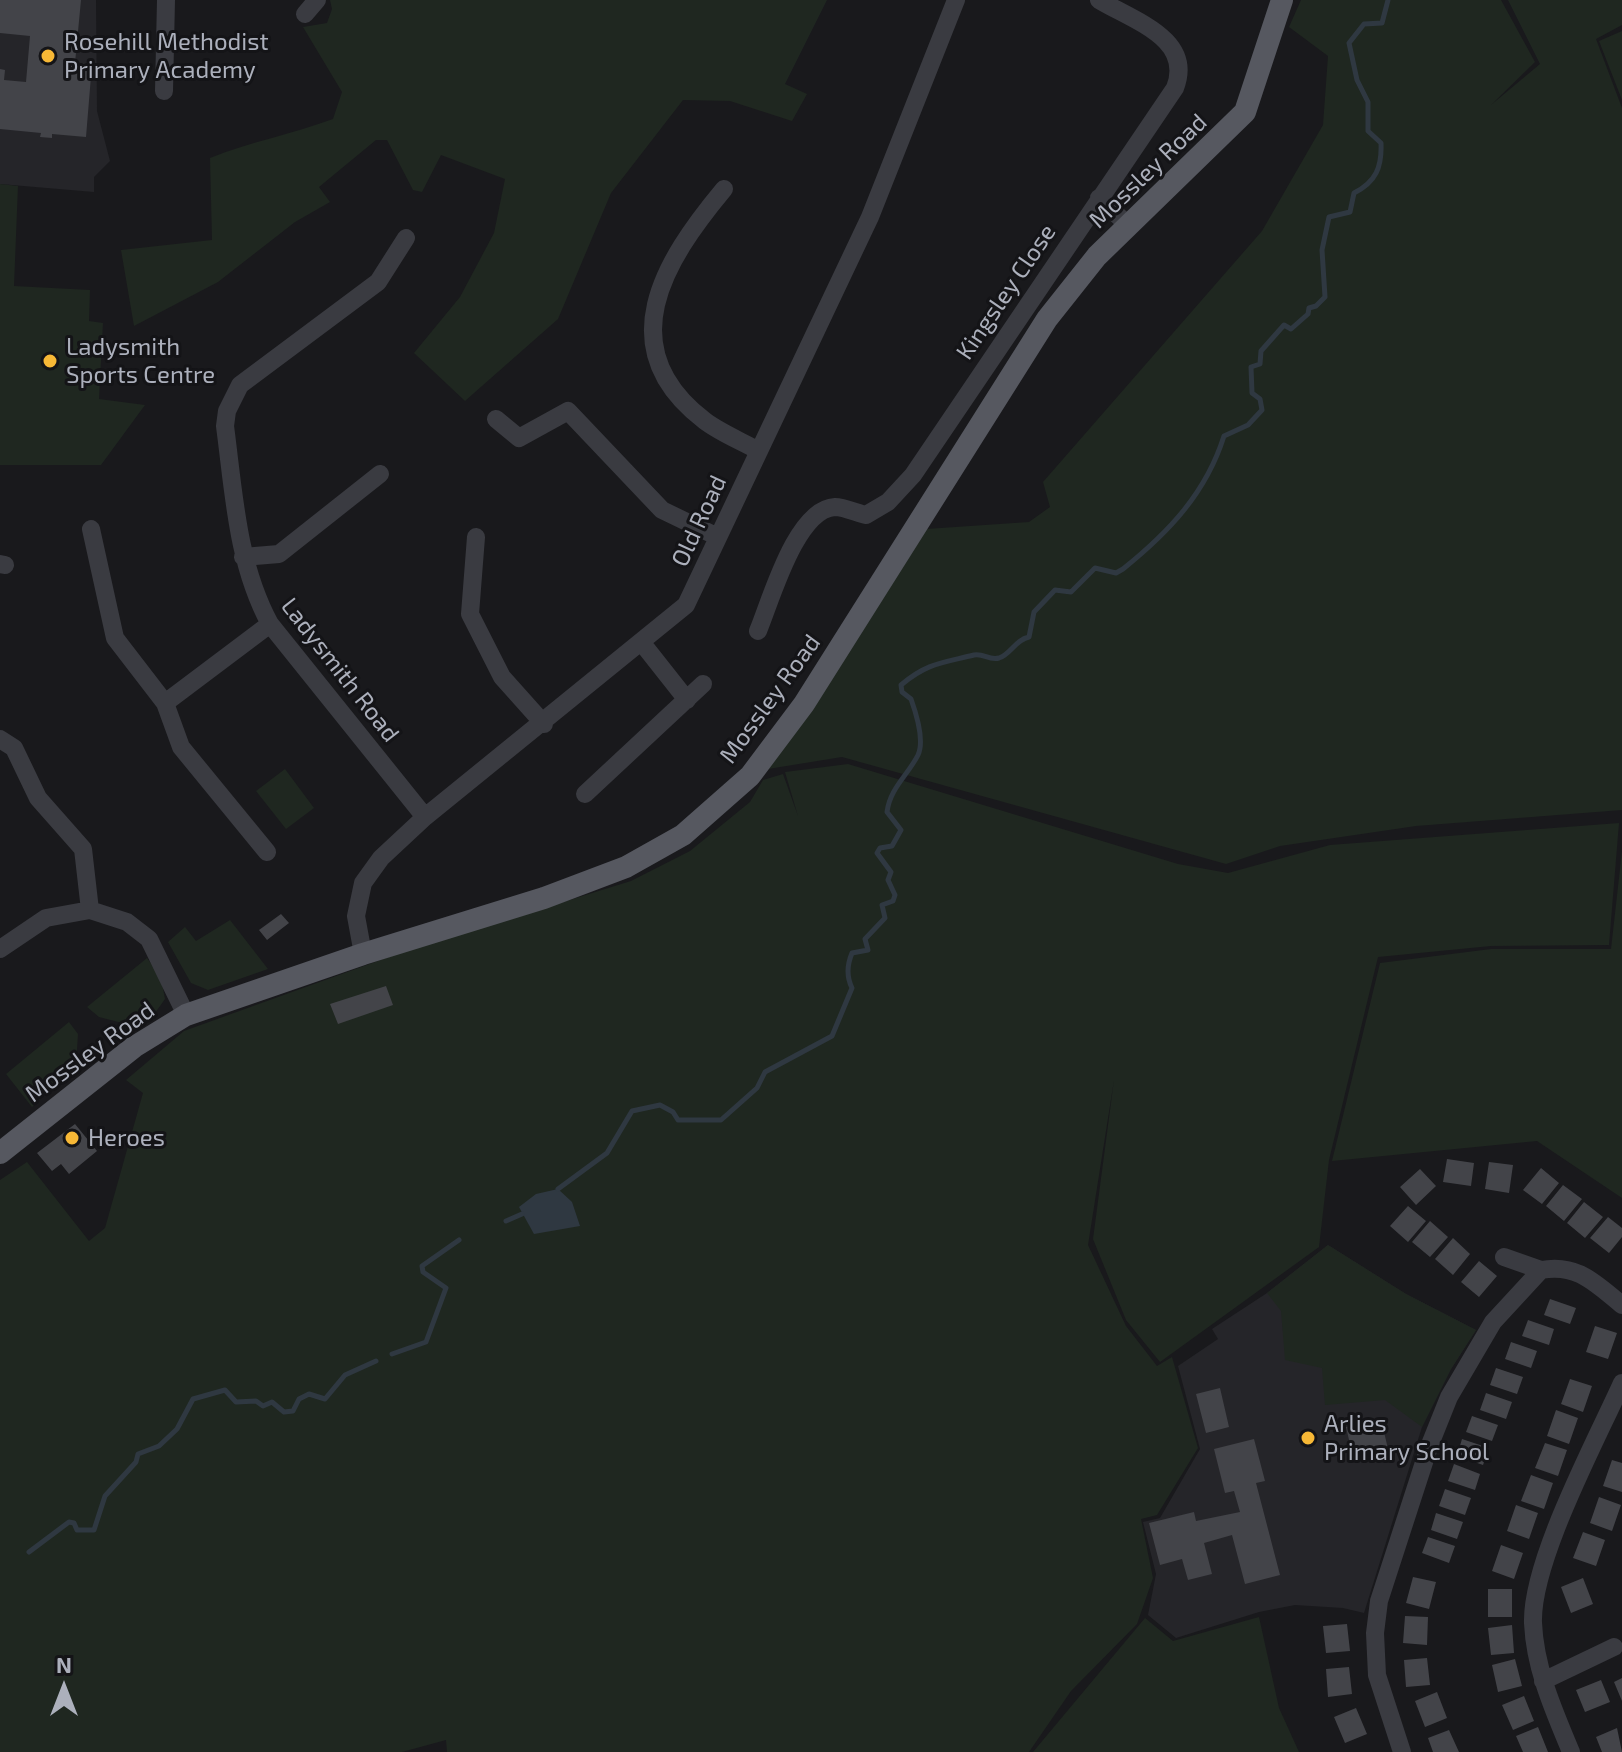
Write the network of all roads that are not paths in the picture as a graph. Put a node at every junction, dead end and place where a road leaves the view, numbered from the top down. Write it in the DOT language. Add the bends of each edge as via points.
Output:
graph roads {
  1 [pos="166,0"];
  2 [pos="956,0"];
  3 [pos="1099,0"];
  4 [pos="1282,0"];
  5 [pos="164,91"];
  6 [pos="724,189"];
  7 [pos="1099,198"];
  8 [pos="1129,226"];
  9 [pos="406,238"];
  10 [pos="953,413"];
  11 [pos="496,419"];
  12 [pos="978,431"];
  13 [pos="759,451"];
  14 [pos="380,474"];
  15 [pos="91,529"];
  16 [pos="476,537"];
  17 [pos="718,537"];
  18 [pos="243,557"];
  19 [pos="270,624"];
  20 [pos="758,631"];
  21 [pos="642,643"];
  22 [pos="703,684"];
  23 [pos="687,700"];
  24 [pos="165,703"];
  25 [pos="544,724"];
  26 [pos="0,739"];
  27 [pos="585,794"];
  28 [pos="425,817"];
  29 [pos="267,852"];
  30 [pos="90,910"];
  31 [pos="0,949"];
  32 [pos="363,954"];
  33 [pos="186,1015"];
  34 [pos="0,1153"];
  35 [pos="1504,1257"];
  36 [pos="1541,1270"];
  37 [pos="1622,1305"];
  38 [pos="1622,1383"];
  39 [pos="1614,1647"];
  40 [pos="1543,1681"];
  41 [pos="1402,1752"];
  42 [pos="1571,1752"];
  1 -- 5 [label="street"];
  2 -- 13 [label="street, Old Road" via="870,217"];
  3 -- 7 [label="street, Kingsley Close" via="1172,44 1181,67 1175,88"];
  4 -- 8 [label="main road, Mossley Road" via="1245,112"];
  6 -- 13 [label="street" via="686,234 667,267 651,314 656,355 671,389 705,421"];
  7 -- 8 [label="street"];
  7 -- 10 [label="street, Kingsley Close"];
  8 -- 12 [label="main road, Mossley Road" via="1097,256 1047,319"];
  9 -- 18 [label="street, Ladysmith Road" via="378,282 240,385 233,398 225,426"];
  10 -- 12 [label="street"];
  10 -- 20 [label="street, Kingsley Close" via="913,475 888,502 866,515 835,507 813,516 800,531"];
  11 -- 17 [label="street" via="519,438 568,411 662,510"];
  12 -- 32 [label="main road, Mossley Road" via="804,704 750,776 683,835 626,867 544,898"];
  13 -- 17 [label="street, Old Road"];
  14 -- 18 [label="street" via="279,554"];
  15 -- 24 [label="street" via="115,638"];
  16 -- 25 [label="street" via="470,614 502,677"];
  17 -- 21 [label="street, Old Road" via="686,605"];
  18 -- 19 [label="street, Ladysmith Road"];
  19 -- 24 [label="street"];
  19 -- 28 [label="street, Ladysmith Road"];
  21 -- 23 [label="street"];
  21 -- 25 [label="street, Old Road"];
  22 -- 23 [label="street"];
  23 -- 27 [label="street"];
  24 -- 29 [label="street" via="181,747"];
  25 -- 28 [label="street, Old Road"];
  26 -- 30 [label="street" via="14,748 38,798 83,849"];
  28 -- 32 [label="street, Old Road" via="363,883 356,916"];
  30 -- 31 [label="street" via="46,918"];
  30 -- 33 [label="street" via="127,922 149,939"];
  32 -- 33 [label="main road, Mossley Road"];
  33 -- 34 [label="main road, Mossley Road" via="134,1047"];
  35 -- 36 [label="street"];
  36 -- 37 [label="street" via="1570,1268"];
  36 -- 41 [label="street" via="1493,1322 1449,1397 1379,1601 1377,1675"];
  38 -- 40 [label="street" via="1536,1585 1533,1623"];
  39 -- 40 [label="street"];
  40 -- 42 [label="street"];
}
